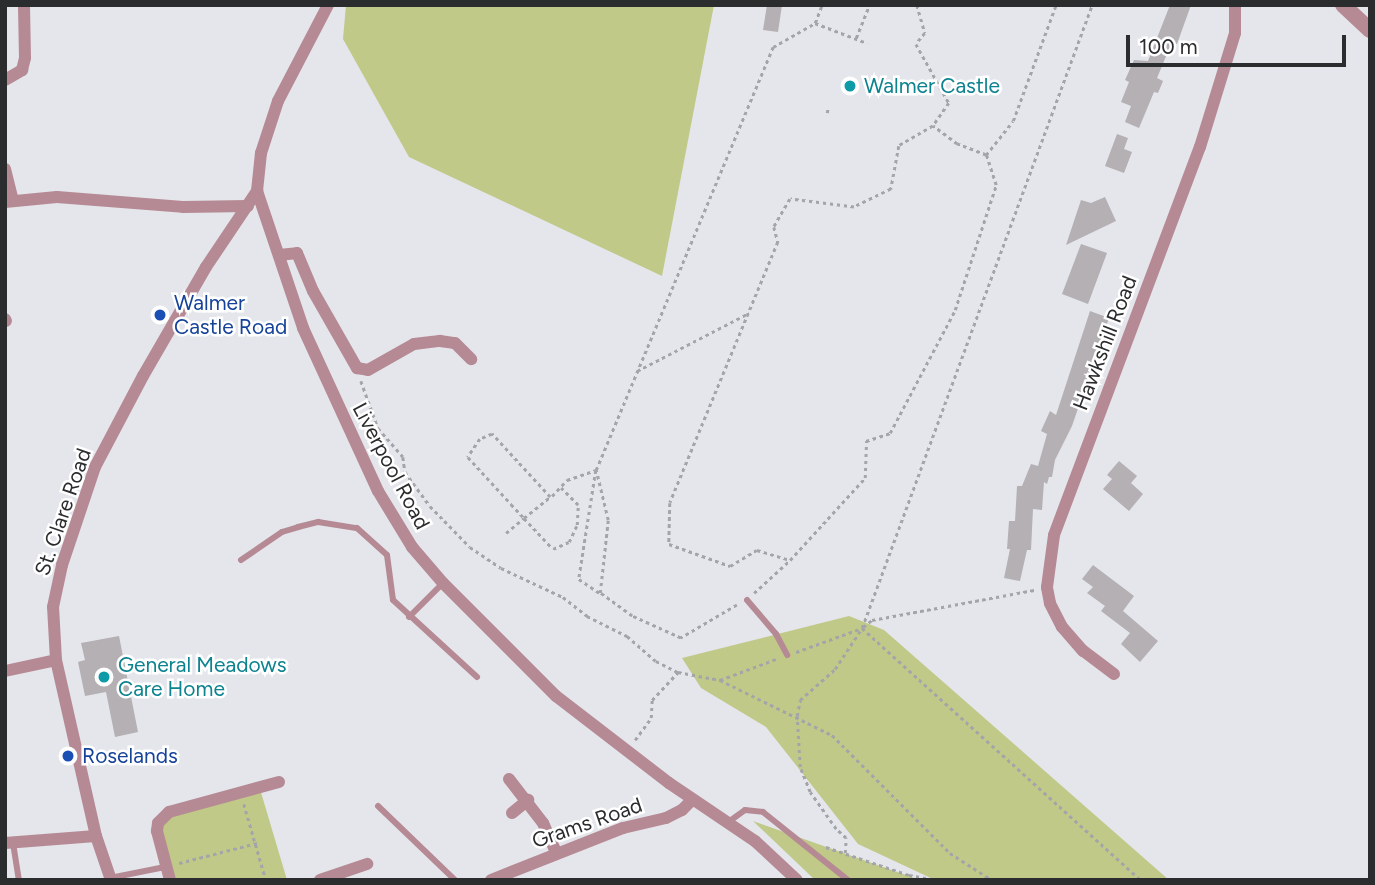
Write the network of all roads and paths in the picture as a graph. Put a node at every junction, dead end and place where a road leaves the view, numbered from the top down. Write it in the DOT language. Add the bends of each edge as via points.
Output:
graph roads {
  1 [pos="24,5"];
  2 [pos="328,5"];
  3 [pos="822,5"];
  4 [pos="869,5"];
  5 [pos="917,5"];
  6 [pos="1056,5"];
  7 [pos="1092,5"];
  8 [pos="1235,5"];
  9 [pos="1344,6"];
  10 [pos="815,23"];
  11 [pos="1370,30"];
  12 [pos="856,39"];
  13 [pos="867,43"];
  14 [pos="5,80"];
  15 [pos="828,108"];
  16 [pos="827,113"];
  17 [pos="933,126"];
  18 [pos="985,155"];
  19 [pos="5,169"];
  20 [pos="257,191"];
  21 [pos="9,201"];
  22 [pos="248,206"];
  23 [pos="279,255"];
  24 [pos="749,313"];
  25 [pos="471,359"];
  26 [pos="357,368"];
  27 [pos="637,372"];
  28 [pos="596,470"];
  29 [pos="561,488"];
  30 [pos="551,497"];
  31 [pos="524,518"];
  32 [pos="506,533"];
  33 [pos="241,560"];
  34 [pos="790,560"];
  35 [pos="443,583"];
  36 [pos="1047,587"];
  37 [pos="600,593"];
  38 [pos="747,600"];
  39 [pos="409,617"];
  40 [pos="862,628"];
  41 [pos="787,655"];
  42 [pos="56,660"];
  43 [pos="5,671"];
  44 [pos="678,672"];
  45 [pos="1114,674"];
  46 [pos="477,677"];
  47 [pos="720,680"];
  48 [pos="797,716"];
  49 [pos="627,751"];
  50 [pos="509,779"];
  51 [pos="279,782"];
  52 [pos="241,794"];
  53 [pos="528,800"];
  54 [pos="692,800"];
  55 [pos="377,806"];
  56 [pos="512,813"];
  57 [pos="727,823"];
  58 [pos="96,836"];
  59 [pos="9,843"];
  60 [pos="257,843"];
  61 [pos="556,852"];
  62 [pos="366,864"];
  63 [pos="167,873"];
  64 [pos="519,874"];
  65 [pos="110,879"];
  66 [pos="19,880"];
  67 [pos="266,880"];
  68 [pos="320,880"];
  69 [pos="456,880"];
  70 [pos="491,880"];
  71 [pos="797,880"];
  72 [pos="848,880"];
  73 [pos="937,880"];
  74 [pos="992,880"];
  75 [pos="1141,880"];
  1 -- 14 [label="street" via="22,70"];
  2 -- 20 [label="street, Liverpool Road" via="278,101 261,153"];
  3 -- 10 [label="path"];
  4 -- 12 [label="path"];
  5 -- 17 [label="path" via="925,33 916,44 949,103"];
  6 -- 18 [label="path" via="1013,121"];
  7 -- 40 [label="path"];
  8 -- 36 [label="street, Hawkshill Road" via="1235,33 1200,147 1054,535"];
  9 -- 11 [label="street"];
  10 -- 12 [label="path"];
  10 -- 27 [label="path" via="773,47"];
  12 -- 13 [label="path"];
  15 -- 16 [label="path"];
  17 -- 18 [label="path" via="957,144"];
  17 -- 24 [label="path" via="899,146 891,189 854,207 790,199 775,227 778,242"];
  18 -- 34 [label="path" via="996,185 955,310 890,433 866,441 865,478"];
  19 -- 21 [label="street"];
  20 -- 22 [label="street, St. Clare Road"];
  20 -- 23 [label="street, Liverpool Road"];
  21 -- 22 [label="street" via="57,197 183,207"];
  22 -- 42 [label="street, St. Clare Road" via="206,267 95,467 53,607"];
  23 -- 26 [label="street" via="298,253 313,291"];
  23 -- 35 [label="street, Liverpool Road" via="303,328 354,443 412,547"];
  24 -- 27 [label="path"];
  24 -- 34 [label="path" via="670,503 669,544 730,566 757,550"];
  25 -- 26 [label="street" via="455,343 440,341 414,344 368,370"];
  26 -- 44 [label="path" via="368,408 388,443 403,457 405,472 470,547 501,568 563,597"];
  27 -- 28 [label="path"];
  28 -- 29 [label="path" via="567,480"];
  28 -- 37 [label="path" via="608,520"];
  28 -- 37 [label="path" via="579,579"];
  29 -- 30 [label="path"];
  29 -- 31 [label="path" via="578,505 577,525 569,542 552,549"];
  30 -- 31 [label="path"];
  30 -- 31 [label="path" via="492,434 480,439 468,457"];
  31 -- 32 [label="path"];
  33 -- 39 [label="lane" via="282,532 298,527 318,522 357,528 387,555 393,600"];
  34 -- 38 [label="path"];
  35 -- 39 [label="lane"];
  35 -- 49 [label="street, Liverpool Road" via="556,696"];
  36 -- 40 [label="path" via="872,620"];
  36 -- 45 [label="street, Hawkshill Road" via="1062,627 1083,651"];
  37 -- 38 [label="path" via="632,616 681,638"];
  38 -- 41 [label="lane"];
  39 -- 46 [label="lane"];
  40 -- 41 [label="path"];
  40 -- 48 [label="path" via="835,668 805,692"];
  40 -- 75 [label="path"];
  41 -- 47 [label="path"];
  42 -- 43 [label="street"];
  42 -- 58 [label="street, St. Clare Road"];
  44 -- 47 [label="path"];
  44 -- 49 [label="path" via="652,700 651,718"];
  47 -- 48 [label="path"];
  48 -- 73 [label="path" via="800,767 810,792 846,838 845,853"];
  48 -- 74 [label="path" via="832,735 950,853"];
  49 -- 54 [label="street, Liverpool Road"];
  50 -- 53 [label="street"];
  51 -- 52 [label="street"];
  52 -- 60 [label="path"];
  52 -- 63 [label="street" via="169,812 158,823"];
  53 -- 56 [label="street"];
  53 -- 61 [label="street"];
  54 -- 57 [label="street, Liverpool Road"];
  54 -- 61 [label="street, Grams Road" via="666,818"];
  55 -- 69 [label="lane"];
  57 -- 71 [label="street, Liverpool Road" via="755,841"];
  57 -- 72 [label="lane" via="745,810 763,812"];
  58 -- 59 [label="street"];
  58 -- 65 [label="street, St. Clare Road"];
  59 -- 66 [label="lane"];
  60 -- 63 [label="path"];
  60 -- 67 [label="path"];
  61 -- 64 [label="street, Grams Road"];
  62 -- 68 [label="street"];
  63 -- 65 [label="lane"];
  64 -- 70 [label="street, Grams Road"];
}
